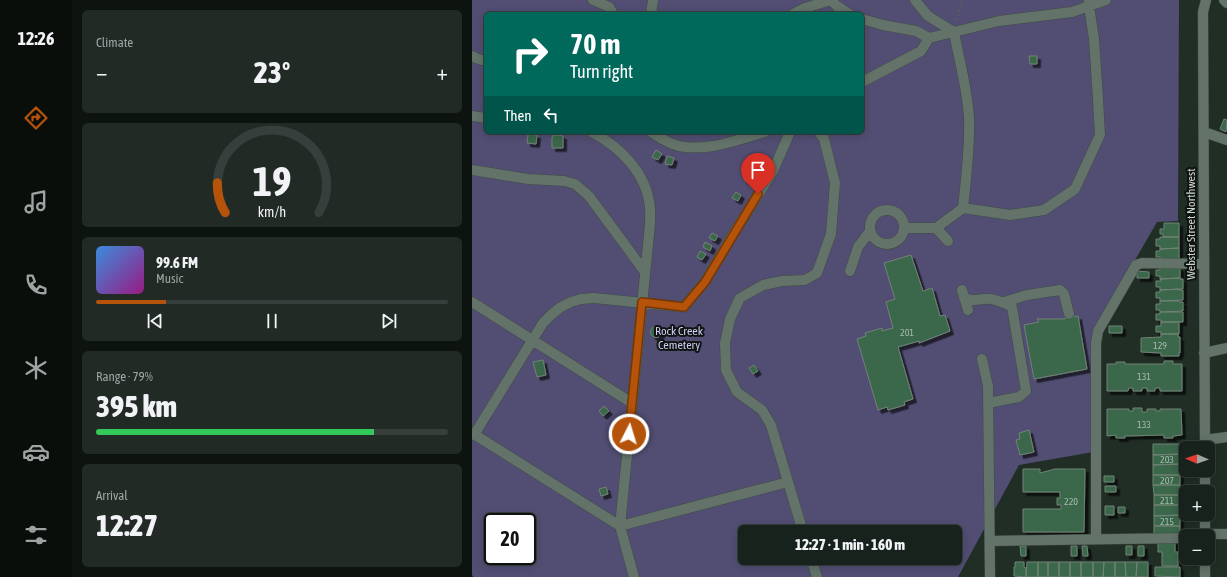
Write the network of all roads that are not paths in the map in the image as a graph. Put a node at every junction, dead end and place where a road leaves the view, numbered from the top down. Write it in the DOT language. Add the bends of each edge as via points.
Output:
graph roads {
  1 [pos="593,0"];
  2 [pos="653,0"];
  3 [pos="831,0"];
  4 [pos="915,0"];
  5 [pos="1106,0"];
  6 [pos="1206,0"];
  7 [pos="1224,0"];
  8 [pos="1089,3"];
  9 [pos="1227,4"];
  10 [pos="613,12"];
  11 [pos="651,12"];
  12 [pos="797,12"];
  13 [pos="846,12"];
  14 [pos="864,20"];
  15 [pos="954,32"];
  16 [pos="930,38"];
  17 [pos="472,56"];
  18 [pos="484,60"];
  19 [pos="864,81"];
  20 [pos="472,116"];
  21 [pos="484,118"];
  22 [pos="1204,132"];
  23 [pos="595,134"];
  24 [pos="655,134"];
  25 [pos="757,134"];
  26 [pos="789,134"];
  27 [pos="820,134"];
  28 [pos="1227,140"];
  29 [pos="472,170"];
  30 [pos="963,208"];
  31 [pos="904,228"];
  32 [pos="936,228"];
  33 [pos="870,231"];
  34 [pos="948,241"];
  35 [pos="1204,264"];
  36 [pos="850,271"];
  37 [pos="645,272"];
  38 [pos="472,302"];
  39 [pos="642,302"];
  40 [pos="1004,302"];
  41 [pos="968,310"];
  42 [pos="1069,314"];
  43 [pos="532,340"];
  44 [pos="1227,348"];
  45 [pos="1204,353"];
  46 [pos="982,358"];
  47 [pos="988,402"];
  48 [pos="632,403"];
  49 [pos="473,434"];
  50 [pos="1227,437"];
  51 [pos="1205,441"];
  52 [pos="1214,441"];
  53 [pos="788,482"];
  54 [pos="801,525"];
  55 [pos="620,526"];
  56 [pos="1227,534"];
  57 [pos="1215,535"];
  58 [pos="1179,538"];
  59 [pos="1096,539"];
  60 [pos="990,541"];
  61 [pos="813,565"];
  62 [pos="1205,565"];
  63 [pos="634,577"];
  64 [pos="817,577"];
  65 [pos="990,577"];
  66 [pos="1205,577"];
  1 -- 10 [label="street" via="609,7"];
  2 -- 11 [label="street"];
  3 -- 12 [label="street"];
  3 -- 13 [label="street"];
  4 -- 15 [label="street" via="928,16"];
  5 -- 8 [label="street"];
  6 -- 22 [label="street, Webster Street Northwest" via="1203,12"];
  7 -- 9 [label="street"];
  8 -- 15 [label="street" via="1072,12 999,21"];
  8 -- 30 [label="street" via="1100,135 1075,189 1044,210 1010,215"];
  14 -- 16 [label="street" via="916,31"];
  15 -- 16 [label="street"];
  15 -- 30 [label="street" via="969,120"];
  16 -- 19 [label="street" via="921,51"];
  17 -- 18 [label="street"];
  20 -- 21 [label="street"];
  22 -- 28 [label="street"];
  22 -- 35 [label="street, Webster Street Northwest"];
  23 -- 37 [label="street" via="616,147 629,160 645,187 650,207"];
  24 -- 25 [label="street" via="678,146 701,148"];
  26 -- 39 [label="street" via="773,171 705,282 684,307"];
  27 -- 53 [label="street" via="835,183 831,234 817,273 805,280 763,285 740,298 730,318 725,343 726,370 737,392 762,410 771,425"];
  29 -- 37 [label="street" via="575,184 589,196"];
  30 -- 32 [label="street"];
  31 -- 32 [label="street"];
  31 -- 33 [label="street" via="896,242 886,244 876,240"];
  31 -- 33 [label="street" via="896,213 885,210 874,215"];
  32 -- 34 [label="street"];
  33 -- 36 [label="street" via="858,247"];
  35 -- 45 [label="street, Webster Street Northwest"];
  35 -- 59 [label="street" via="1136,265 1098,331"];
  37 -- 39 [label="street"];
  38 -- 43 [label="street"];
  39 -- 43 [label="street" via="594,298 571,302 552,314"];
  39 -- 48 [label="street"];
  40 -- 41 [label="street" via="985,299 972,301 963,294"];
  40 -- 42 [label="street" via="1060,290 1064,294"];
  40 -- 47 [label="street" via="1012,307 1026,391 1019,397"];
  43 -- 48 [label="street"];
  43 -- 49 [label="street"];
  44 -- 45 [label="street"];
  45 -- 51 [label="street, Webster Street Northwest"];
  46 -- 47 [label="street" via="988,386"];
  47 -- 60 [label="street"];
  48 -- 55 [label="street"];
  49 -- 55 [label="street"];
  50 -- 52 [label="street"];
  53 -- 54 [label="street"];
  53 -- 55 [label="street"];
  55 -- 63 [label="street"];
  56 -- 57 [label="street"];
  58 -- 59 [label="street"];
  59 -- 60 [label="street"];
  60 -- 65 [label="street"];
  61 -- 64 [label="street"];
  62 -- 66 [label="street"];
}
